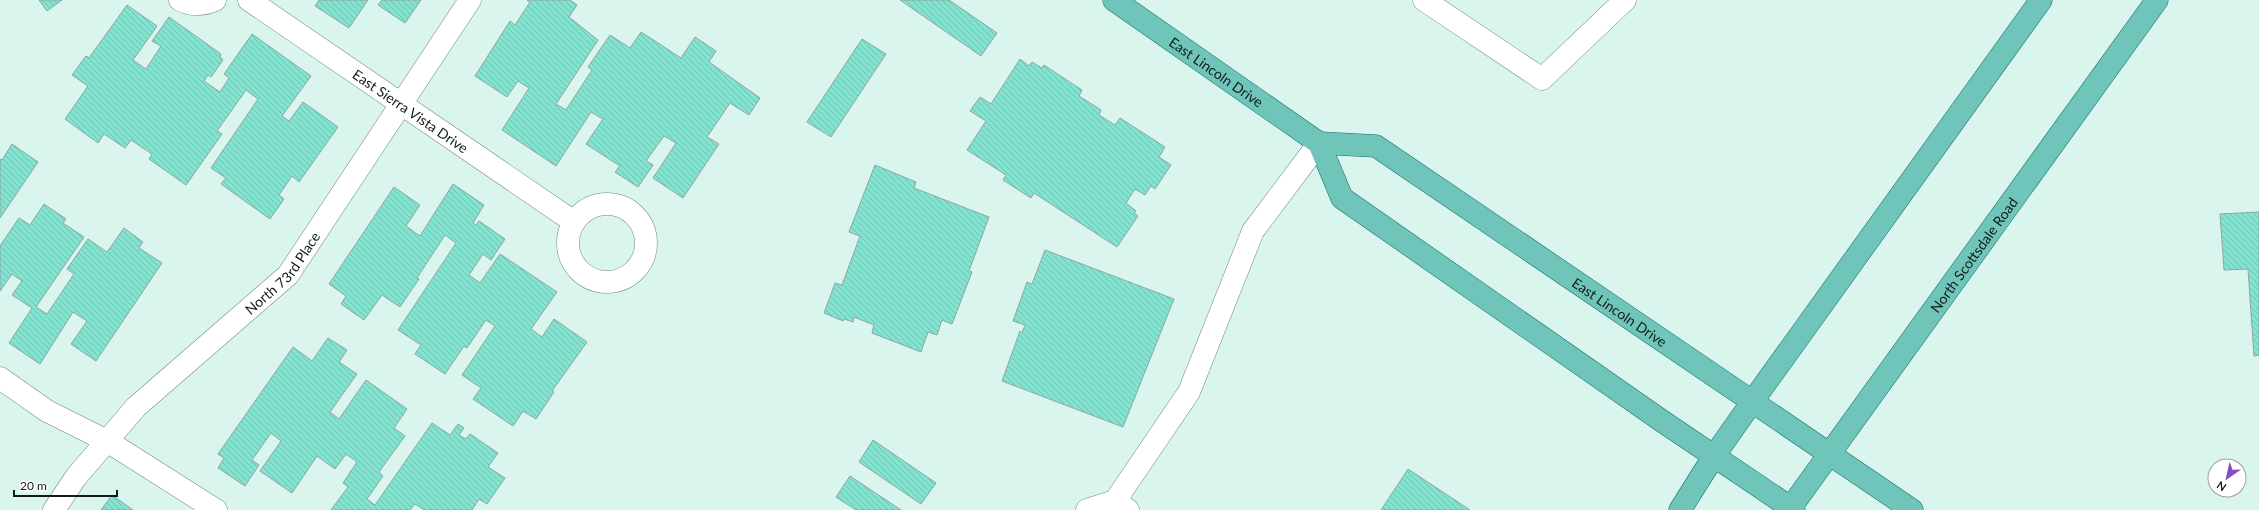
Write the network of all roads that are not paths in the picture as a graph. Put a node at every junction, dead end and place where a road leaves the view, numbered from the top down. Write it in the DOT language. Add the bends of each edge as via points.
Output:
graph roads {
  1 [pos="180,0"];
  2 [pos="215,0"];
  3 [pos="248,0"];
  4 [pos="470,0"];
  5 [pos="1114,0"];
  6 [pos="1424,0"];
  7 [pos="1625,0"];
  8 [pos="2041,0"];
  9 [pos="2157,0"];
  10 [pos="400,104"];
  11 [pos="1319,143"];
  12 [pos="574,222"];
  13 [pos="0,378"];
  14 [pos="1752,402"];
  15 [pos="107,441"];
  16 [pos="1828,454"];
  17 [pos="1714,456"];
  18 [pos="1120,507"];
  19 [pos="1791,509"];
  20 [pos="54,510"];
  21 [pos="216,510"];
  22 [pos="1087,510"];
  23 [pos="1680,510"];
  24 [pos="1912,510"];
  1 -- 2 [label="street" via="195,4"];
  3 -- 10 [label="street, East Sierra Vista Drive"];
  4 -- 10 [label="street, North 73rd Place"];
  5 -- 11 [label="main road, East Lincoln Drive"];
  6 -- 7 [label="street" via="1542,79"];
  8 -- 14 [label="main road"];
  9 -- 16 [label="main road, North Scottsdale Road"];
  10 -- 12 [label="street, East Sierra Vista Drive"];
  10 -- 15 [label="street, North 73rd Place" via="288,276 136,407"];
  11 -- 14 [label="main road, East Lincoln Drive" via="1376,146"];
  11 -- 17 [label="main road" via="1342,198"];
  11 -- 18 [label="street" via="1253,231 1189,392"];
  13 -- 15 [label="street" via="47,411"];
  14 -- 16 [label="main road, East Lincoln Drive"];
  14 -- 17 [label="main road"];
  15 -- 20 [label="street, North 73rd Place" via="76,477"];
  15 -- 21 [label="street"];
  16 -- 19 [label="main road, North Scottsdale Road"];
  16 -- 24 [label="main road, East Lincoln Drive"];
  17 -- 19 [label="main road"];
  17 -- 23 [label="main road"];
  18 -- 22 [label="street"];
}
